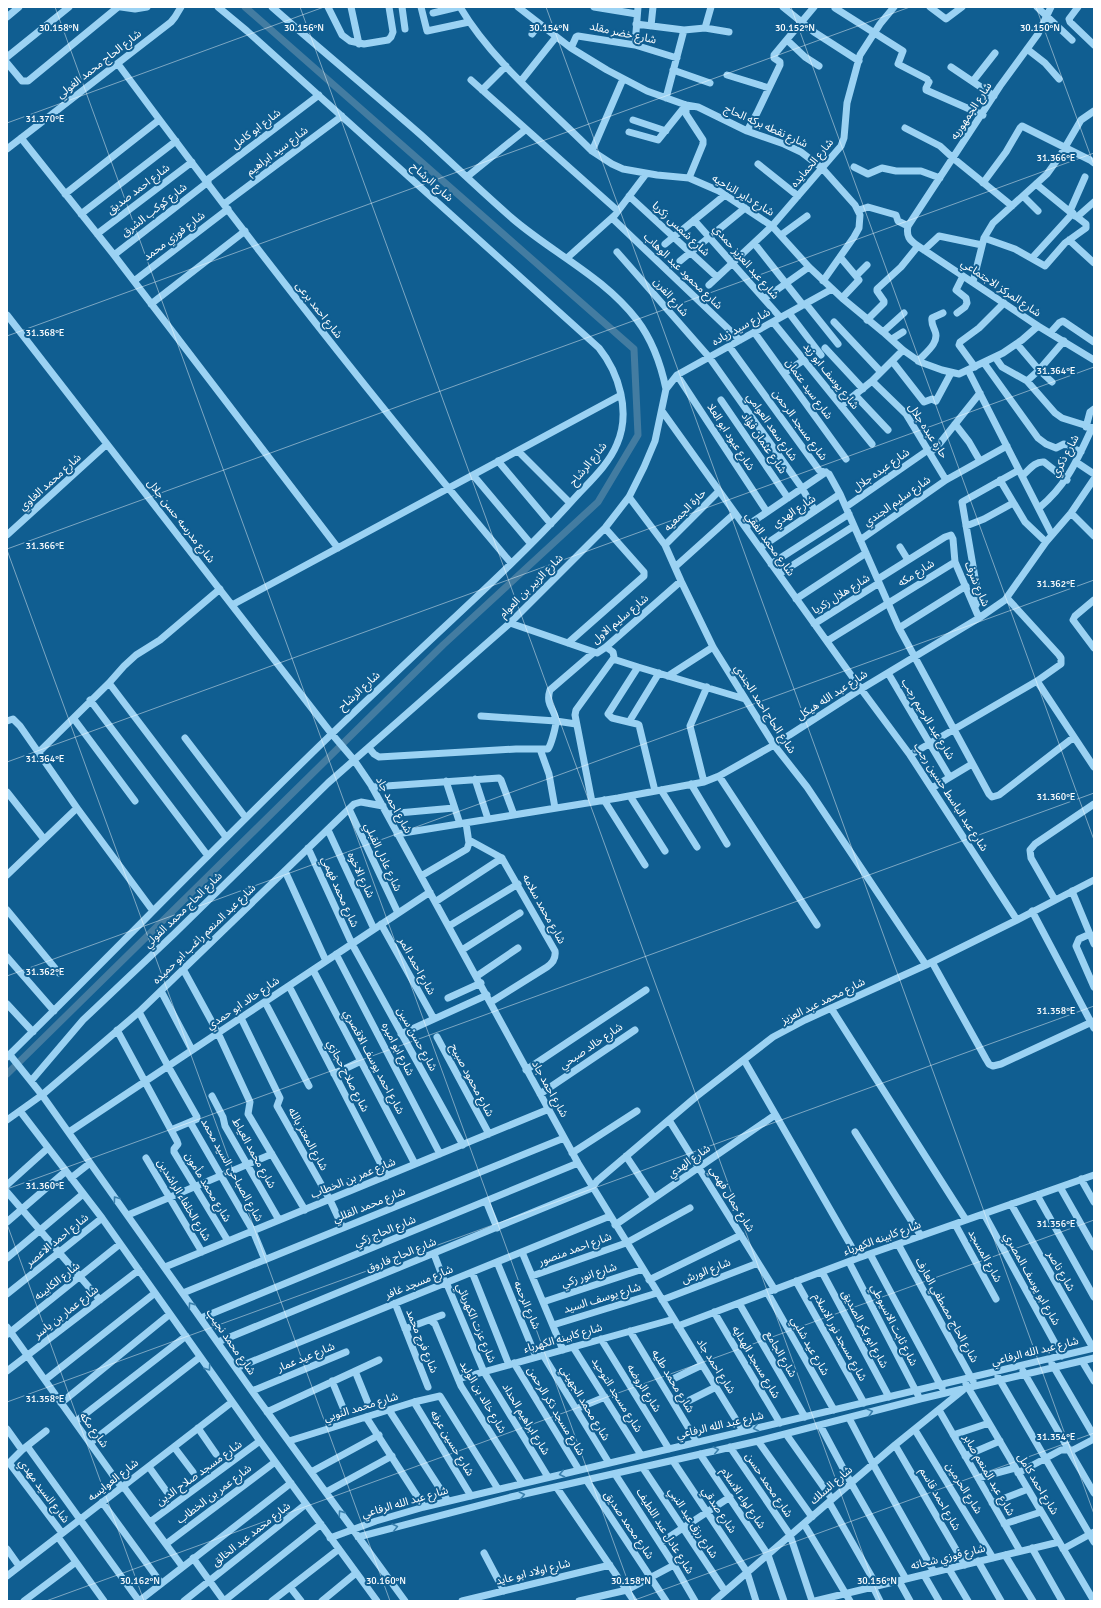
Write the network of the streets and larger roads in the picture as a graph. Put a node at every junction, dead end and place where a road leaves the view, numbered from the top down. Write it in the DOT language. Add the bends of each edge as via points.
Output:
graph roads {
  1 [pos="19,7"];
  2 [pos="69,7"];
  3 [pos="120,7"];
  4 [pos="147,7"];
  5 [pos="181,7"];
  6 [pos="218,7"];
  7 [pos="272,7"];
  8 [pos="328,7"];
  9 [pos="351,7"];
  10 [pos="389,7"];
  11 [pos="402,7"];
  12 [pos="421,7"];
  13 [pos="459,7"];
  14 [pos="518,7"];
  15 [pos="594,7"];
  16 [pos="653,7"];
  17 [pos="711,7"];
  18 [pos="783,7"];
  19 [pos="814,7"];
  20 [pos="894,7"];
  21 [pos="930,7"];
  22 [pos="962,7"];
  23 [pos="1037,7"];
  24 [pos="1052,7"];
  25 [pos="1078,7"];
  26 [pos="835,8"];
  27 [pos="637,11"];
  28 [pos="433,13"];
  29 [pos="7,16"];
  30 [pos="1047,17"];
  31 [pos="469,22"];
  32 [pos="802,23"];
  33 [pos="539,24"];
  34 [pos="636,24"];
  35 [pos="651,26"];
  36 [pos="705,28"];
  37 [pos="405,29"];
  38 [pos="684,30"];
  39 [pos="729,32"];
  40 [pos="532,34"];
  41 [pos="874,34"];
  42 [pos="556,37"];
  43 [pos="787,40"];
  44 [pos="1072,40"];
  45 [pos="358,44"];
  46 [pos="635,45"];
  47 [pos="1094,45"];
  48 [pos="571,48"];
  49 [pos="1027,50"];
  50 [pos="995,53"];
  51 [pos="7,57"];
  52 [pos="677,58"];
  53 [pos="859,61"];
  54 [pos="7,63"];
  55 [pos="118,64"];
  56 [pos="506,66"];
  57 [pos="818,66"];
  58 [pos="951,67"];
  59 [pos="673,70"];
  60 [pos="727,75"];
  61 [pos="623,78"];
  62 [pos="1059,79"];
  63 [pos="471,80"];
  64 [pos="521,81"];
  65 [pos="973,82"];
  66 [pos="710,83"];
  67 [pos="769,88"];
  68 [pos="482,90"];
  69 [pos="318,95"];
  70 [pos="994,96"];
  71 [pos="666,98"];
  72 [pos="686,105"];
  73 [pos="1094,112"];
  74 [pos="982,115"];
  75 [pos="342,116"];
  76 [pos="160,120"];
  77 [pos="633,120"];
  78 [pos="904,128"];
  79 [pos="525,130"];
  80 [pos="666,131"];
  81 [pos="746,131"];
  82 [pos="629,132"];
  83 [pos="21,138"];
  84 [pos="176,141"];
  85 [pos="1065,148"];
  86 [pos="7,149"];
  87 [pos="592,150"];
  88 [pos="953,158"];
  89 [pos="192,162"];
  90 [pos="1094,163"];
  91 [pos="758,164"];
  92 [pos="854,167"];
  93 [pos="822,168"];
  94 [pos="646,174"];
  95 [pos="468,176"];
  96 [pos="1084,177"];
  97 [pos="689,178"];
  98 [pos="940,178"];
  99 [pos="207,181"];
  100 [pos="984,183"];
  101 [pos="1036,184"];
  102 [pos="65,194"];
  103 [pos="725,195"];
  104 [pos="629,196"];
  105 [pos="798,196"];
  106 [pos="1023,196"];
  107 [pos="1094,202"];
  108 [pos="226,206"];
  109 [pos="1012,206"];
  110 [pos="745,208"];
  111 [pos="859,210"];
  112 [pos="618,211"];
  113 [pos="1038,211"];
  114 [pos="81,214"];
  115 [pos="1073,214"];
  116 [pos="807,216"];
  117 [pos="612,218"];
  118 [pos="694,220"];
  119 [pos="772,226"];
  120 [pos="908,226"];
  121 [pos="245,231"];
  122 [pos="97,234"];
  123 [pos="781,236"];
  124 [pos="674,237"];
  125 [pos="710,237"];
  126 [pos="1069,240"];
  127 [pos="983,242"];
  128 [pos="754,243"];
  129 [pos="665,244"];
  130 [pos="921,248"];
  131 [pos="617,252"];
  132 [pos="691,253"];
  133 [pos="114,255"];
  134 [pos="840,257"];
  135 [pos="567,258"];
  136 [pos="1032,258"];
  137 [pos="680,261"];
  138 [pos="1094,263"];
  139 [pos="733,264"];
  140 [pos="867,265"];
  141 [pos="809,266"];
  142 [pos="856,276"];
  143 [pos="963,276"];
  144 [pos="718,277"];
  145 [pos="134,281"];
  146 [pos="823,281"];
  147 [pos="973,282"];
  148 [pos="786,283"];
  149 [pos="709,285"];
  150 [pos="832,289"];
  151 [pos="764,298"];
  152 [pos="842,298"];
  153 [pos="1004,303"];
  154 [pos="151,304"];
  155 [pos="804,304"];
  156 [pos="789,313"];
  157 [pos="904,313"];
  158 [pos="943,313"];
  159 [pos="957,313"];
  160 [pos="7,315"];
  161 [pos="780,318"];
  162 [pos="867,320"];
  163 [pos="773,322"];
  164 [pos="834,322"];
  165 [pos="1038,326"];
  166 [pos="754,332"];
  167 [pos="884,332"];
  168 [pos="903,332"];
  169 [pos="1050,333"];
  170 [pos="892,339"];
  171 [pos="740,340"];
  172 [pos="1064,341"];
  173 [pos="1094,342"];
  174 [pos="838,344"];
  175 [pos="1017,344"];
  176 [pos="730,346"];
  177 [pos="825,348"];
  178 [pos="903,350"];
  179 [pos="821,356"];
  180 [pos="709,357"];
  181 [pos="995,357"];
  182 [pos="804,360"];
  183 [pos="1094,360"];
  184 [pos="892,361"];
  185 [pos="918,361"];
  186 [pos="984,363"];
  187 [pos="972,369"];
  188 [pos="1039,370"];
  189 [pos="881,372"];
  190 [pos="784,373"];
  191 [pos="951,373"];
  192 [pos="677,375"];
  193 [pos="872,381"];
  194 [pos="1027,381"];
  195 [pos="1052,382"];
  196 [pos="666,389"];
  197 [pos="863,389"];
  198 [pos="980,393"];
  199 [pos="621,395"];
  200 [pos="855,395"];
  201 [pos="721,400"];
  202 [pos="841,406"];
  203 [pos="1094,409"];
  204 [pos="662,411"];
  205 [pos="955,424"];
  206 [pos="1091,428"];
  207 [pos="888,430"];
  208 [pos="107,444"];
  209 [pos="872,444"];
  210 [pos="1007,446"];
  211 [pos="518,451"];
  212 [pos="929,452"];
  213 [pos="1081,452"];
  214 [pos="846,459"];
  215 [pos="498,461"];
  216 [pos="980,461"];
  217 [pos="1076,462"];
  218 [pos="826,472"];
  219 [pos="1021,473"];
  220 [pos="1094,474"];
  221 [pos="473,475"];
  222 [pos="1094,479"];
  223 [pos="946,480"];
  224 [pos="1000,480"];
  225 [pos="1067,480"];
  226 [pos="448,488"];
  227 [pos="802,488"];
  228 [pos="719,491"];
  229 [pos="840,494"];
  230 [pos="629,497"];
  231 [pos="788,498"];
  232 [pos="570,503"];
  233 [pos="1013,503"];
  234 [pos="1039,508"];
  235 [pos="815,511"];
  236 [pos="848,511"];
  237 [pos="767,512"];
  238 [pos="735,513"];
  239 [pos="1071,513"];
  240 [pos="551,524"];
  241 [pos="854,526"];
  242 [pos="966,526"];
  243 [pos="745,527"];
  244 [pos="605,528"];
  245 [pos="7,535"];
  246 [pos="950,535"];
  247 [pos="1052,535"];
  248 [pos="1094,536"];
  249 [pos="860,540"];
  250 [pos="1046,542"];
  251 [pos="531,544"];
  252 [pos="665,545"];
  253 [pos="900,547"];
  254 [pos="338,548"];
  255 [pos="760,548"];
  256 [pos="866,552"];
  257 [pos="908,560"];
  258 [pos="955,562"];
  259 [pos="511,563"];
  260 [pos="771,564"];
  261 [pos="675,567"];
  262 [pos="779,574"];
  263 [pos="681,581"];
  264 [pos="879,581"];
  265 [pos="966,586"];
  266 [pos="220,589"];
  267 [pos="1007,598"];
  268 [pos="796,599"];
  269 [pos="1094,600"];
  270 [pos="888,603"];
  271 [pos="232,605"];
  272 [pos="975,608"];
  273 [pos="979,618"];
  274 [pos="510,623"];
  275 [pos="814,624"];
  276 [pos="899,628"];
  277 [pos="827,641"];
  278 [pos="568,643"];
  279 [pos="606,647"];
  280 [pos="713,647"];
  281 [pos="1094,648"];
  282 [pos="593,653"];
  283 [pos="914,657"];
  284 [pos="613,659"];
  285 [pos="638,667"];
  286 [pos="659,673"];
  287 [pos="888,673"];
  288 [pos="668,676"];
  289 [pos="1037,681"];
  290 [pos="109,683"];
  291 [pos="707,688"];
  292 [pos="861,689"];
  293 [pos="745,699"];
  294 [pos="90,700"];
  295 [pos="481,716"];
  296 [pos="74,719"];
  297 [pos="7,721"];
  298 [pos="556,721"];
  299 [pos="629,722"];
  300 [pos="576,724"];
  301 [pos="954,730"];
  302 [pos="331,733"];
  303 [pos="1074,737"];
  304 [pos="185,738"];
  305 [pos="931,743"];
  306 [pos="774,746"];
  307 [pos="369,748"];
  308 [pos="540,750"];
  309 [pos="347,751"];
  310 [pos="39,752"];
  311 [pos="910,755"];
  312 [pos="354,760"];
  313 [pos="972,764"];
  314 [pos="1094,767"];
  315 [pos="719,776"];
  316 [pos="949,776"];
  317 [pos="475,779"];
  318 [pos="446,781"];
  319 [pos="704,782"];
  320 [pos="691,784"];
  321 [pos="372,787"];
  322 [pos="932,788"];
  323 [pos="658,790"];
  324 [pos="7,792"];
  325 [pos="630,796"];
  326 [pos="604,800"];
  327 [pos="135,801"];
  328 [pos="592,802"];
  329 [pos="1094,804"];
  330 [pos="383,806"];
  331 [pos="77,808"];
  332 [pos="454,808"];
  333 [pos="555,808"];
  334 [pos="349,809"];
  335 [pos="387,814"];
  336 [pos="514,815"];
  337 [pos="246,818"];
  338 [pos="488,819"];
  339 [pos="463,823"];
  340 [pos="328,830"];
  341 [pos="397,834"];
  342 [pos="226,837"];
  343 [pos="44,839"];
  344 [pos="469,840"];
  345 [pos="727,844"];
  346 [pos="697,847"];
  347 [pos="308,848"];
  348 [pos="665,851"];
  349 [pos="208,856"];
  350 [pos="502,858"];
  351 [pos="644,865"];
  352 [pos="285,870"];
  353 [pos="7,875"];
  354 [pos="421,876"];
  355 [pos="1094,880"];
  356 [pos="518,884"];
  357 [pos="1072,891"];
  358 [pos="430,892"];
  359 [pos="1055,900"];
  360 [pos="435,902"];
  361 [pos="7,910"];
  362 [pos="153,911"];
  363 [pos="1032,911"];
  364 [pos="398,913"];
  365 [pos="520,913"];
  366 [pos="1018,920"];
  367 [pos="382,924"];
  368 [pos="449,926"];
  369 [pos="817,926"];
  370 [pos="374,929"];
  371 [pos="1090,934"];
  372 [pos="352,944"];
  373 [pos="1094,944"];
  374 [pos="518,948"];
  375 [pos="462,950"];
  376 [pos="336,954"];
  377 [pos="7,957"];
  378 [pos="326,961"];
  379 [pos="929,963"];
  380 [pos="183,969"];
  381 [pos="313,970"];
  382 [pos="59,973"];
  383 [pos="477,976"];
  384 [pos="480,983"];
  385 [pos="289,986"];
  386 [pos="1094,987"];
  387 [pos="646,990"];
  388 [pos="161,991"];
  389 [pos="448,998"];
  390 [pos="489,998"];
  391 [pos="265,1002"];
  392 [pos="7,1004"];
  393 [pos="831,1008"];
  394 [pos="54,1011"];
  395 [pos="139,1012"];
  396 [pos="241,1018"];
  397 [pos="434,1019"];
  398 [pos="1093,1024"];
  399 [pos="117,1030"];
  400 [pos="634,1030"];
  401 [pos="33,1032"];
  402 [pos="218,1033"];
  403 [pos="402,1034"];
  404 [pos="437,1037"];
  405 [pos="192,1050"];
  406 [pos="8,1056"];
  407 [pos="744,1060"];
  408 [pos="361,1061"];
  409 [pos="168,1066"];
  410 [pos="526,1070"];
  411 [pos="334,1074"];
  412 [pos="29,1079"];
  413 [pos="145,1082"];
  414 [pos="309,1086"];
  415 [pos="540,1094"];
  416 [pos="42,1095"];
  417 [pos="212,1096"];
  418 [pos="20,1110"];
  419 [pos="549,1110"];
  420 [pos="637,1111"];
  421 [pos="775,1115"];
  422 [pos="7,1120"];
  423 [pos="670,1120"];
  424 [pos="190,1122"];
  425 [pos="172,1130"];
  426 [pos="69,1132"];
  427 [pos="855,1132"];
  428 [pos="489,1134"];
  429 [pos="564,1138"];
  430 [pos="463,1145"];
  431 [pos="48,1148"];
  432 [pos="572,1153"];
  433 [pos="272,1154"];
  434 [pos="440,1154"];
  435 [pos="626,1156"];
  436 [pos="146,1158"];
  437 [pos="90,1163"];
  438 [pos="578,1163"];
  439 [pos="248,1164"];
  440 [pos="416,1164"];
  441 [pos="699,1167"];
  442 [pos="66,1171"];
  443 [pos="222,1175"];
  444 [pos="1094,1175"];
  445 [pos="387,1176"];
  446 [pos="71,1178"];
  447 [pos="1081,1179"];
  448 [pos="7,1185"];
  449 [pos="195,1187"];
  450 [pos="1060,1187"];
  451 [pos="592,1188"];
  452 [pos="7,1192"];
  453 [pos="83,1194"];
  454 [pos="1037,1195"];
  455 [pos="170,1197"];
  456 [pos="654,1198"];
  457 [pos="330,1200"];
  458 [pos="486,1201"];
  459 [pos="1094,1202"];
  460 [pos="1011,1204"];
  461 [pos="690,1208"];
  462 [pos="22,1209"];
  463 [pos="305,1210"];
  464 [pos="984,1214"];
  465 [pos="128,1215"];
  466 [pos="610,1216"];
  467 [pos="102,1218"];
  468 [pos="280,1220"];
  469 [pos="966,1220"];
  470 [pos="7,1222"];
  471 [pos="955,1224"];
  472 [pos="615,1225"];
  473 [pos="343,1228"];
  474 [pos="497,1228"];
  475 [pos="41,1230"];
  476 [pos="253,1231"];
  477 [pos="741,1234"];
  478 [pos="921,1236"];
  479 [pos="228,1241"];
  480 [pos="626,1243"];
  481 [pos="120,1244"];
  482 [pos="898,1244"];
  483 [pos="1094,1247"];
  484 [pos="60,1252"];
  485 [pos="202,1252"];
  486 [pos="522,1252"];
  487 [pos="434,1254"];
  488 [pos="870,1254"];
  489 [pos="7,1258"];
  490 [pos="858,1258"];
  491 [pos="265,1260"];
  492 [pos="497,1262"];
  493 [pos="849,1262"];
  494 [pos="758,1263"];
  495 [pos="165,1267"];
  496 [pos="643,1269"];
  497 [pos="138,1270"];
  498 [pos="472,1272"];
  499 [pos="822,1272"];
  500 [pos="80,1276"];
  501 [pos="532,1276"];
  502 [pos="649,1280"];
  503 [pos="796,1281"];
  504 [pos="446,1283"];
  505 [pos="775,1290"];
  506 [pos="767,1292"];
  507 [pos="155,1293"];
  508 [pos="183,1293"];
  509 [pos="657,1293"];
  510 [pos="7,1294"];
  511 [pos="1094,1296"];
  512 [pos="996,1299"];
  513 [pos="100,1300"];
  514 [pos="662,1300"];
  515 [pos="543,1302"];
  516 [pos="395,1303"];
  517 [pos="739,1303"];
  518 [pos="714,1312"];
  519 [pos="170,1314"];
  520 [pos="442,1315"];
  521 [pos="201,1318"];
  522 [pos="674,1319"];
  523 [pos="430,1320"];
  524 [pos="553,1325"];
  525 [pos="678,1326"];
  526 [pos="405,1329"];
  527 [pos="8,1331"];
  528 [pos="630,1331"];
  529 [pos="186,1336"];
  530 [pos="601,1339"];
  531 [pos="218,1342"];
  532 [pos="573,1347"];
  533 [pos="1093,1348"];
  534 [pos="563,1350"];
  535 [pos="346,1352"];
  536 [pos="28,1356"];
  537 [pos="540,1356"];
  538 [pos="1062,1356"];
  539 [pos="200,1357"];
  540 [pos="1094,1358"];
  541 [pos="1049,1359"];
  542 [pos="378,1360"];
  543 [pos="1082,1360"];
  544 [pos="512,1364"];
  545 [pos="702,1365"];
  546 [pos="1020,1366"];
  547 [pos="1054,1367"];
  548 [pos="236,1368"];
  549 [pos="7,1371"];
  550 [pos="355,1371"];
  551 [pos="484,1372"];
  552 [pos="995,1372"];
  553 [pos="1025,1374"];
  554 [pos="675,1378"];
  555 [pos="972,1378"];
  556 [pos="458,1379"];
  557 [pos="963,1379"];
  558 [pos="45,1380"];
  559 [pos="1000,1380"];
  560 [pos="332,1381"];
  561 [pos="1094,1381"];
  562 [pos="940,1385"];
  563 [pos="976,1386"];
  564 [pos="428,1387"];
  565 [pos="716,1387"];
  566 [pos="966,1388"];
  567 [pos="252,1391"];
  568 [pos="916,1391"];
  569 [pos="944,1393"];
  570 [pos="606,1397"];
  571 [pos="889,1397"];
  572 [pos="920,1399"];
  573 [pos="690,1400"];
  574 [pos="61,1402"];
  575 [pos="232,1402"];
  576 [pos="414,1402"];
  577 [pos="368,1403"];
  578 [pos="864,1403"];
  579 [pos="576,1409"];
  580 [pos="344,1410"];
  581 [pos="389,1410"];
  582 [pos="834,1410"];
  583 [pos="939,1410"];
  584 [pos="267,1412"];
  585 [pos="366,1417"];
  586 [pos="805,1417"];
  587 [pos="849,1418"];
  588 [pos="74,1422"];
  589 [pos="780,1423"];
  590 [pos="989,1423"];
  591 [pos="820,1425"];
  592 [pos="198,1428"];
  593 [pos="7,1430"];
  594 [pos="915,1430"];
  595 [pos="46,1431"];
  596 [pos="743,1431"];
  597 [pos="786,1434"];
  598 [pos="378,1435"];
  599 [pos="953,1435"];
  600 [pos="1094,1438"];
  601 [pos="260,1441"];
  602 [pos="289,1441"];
  603 [pos="758,1441"];
  604 [pos="1000,1441"];
  605 [pos="697,1442"];
  606 [pos="90,1443"];
  607 [pos="895,1445"];
  608 [pos="174,1447"];
  609 [pos="730,1447"];
  610 [pos="25,1448"];
  611 [pos="669,1449"];
  612 [pos="1068,1450"];
  613 [pos="216,1454"];
  614 [pos="700,1454"];
  615 [pos="641,1455"];
  616 [pos="392,1456"];
  617 [pos="965,1456"];
  618 [pos="1045,1458"];
  619 [pos="673,1461"];
  620 [pos="275,1462"];
  621 [pos="8,1463"];
  622 [pos="608,1463"];
  623 [pos="873,1464"];
  624 [pos="148,1467"];
  625 [pos="643,1468"];
  626 [pos="579,1470"];
  627 [pos="1017,1470"];
  628 [pos="193,1472"];
  629 [pos="311,1472"];
  630 [pos="615,1474"];
  631 [pos="548,1477"];
  632 [pos="978,1478"];
  633 [pos="587,1481"];
  634 [pos="291,1483"];
  635 [pos="522,1483"];
  636 [pos="851,1483"];
  637 [pos="122,1487"];
  638 [pos="557,1488"];
  639 [pos="498,1489"];
  640 [pos="1028,1489"];
  641 [pos="167,1492"];
  642 [pos="326,1492"];
  643 [pos="1094,1493"];
  644 [pos="471,1496"];
  645 [pos="730,1497"];
  646 [pos="448,1501"];
  647 [pos="830,1501"];
  648 [pos="102,1502"];
  649 [pos="992,1503"];
  650 [pos="306,1504"];
  651 [pos="424,1507"];
  652 [pos="707,1512"];
  653 [pos="1041,1512"];
  654 [pos="812,1517"];
  655 [pos="80,1519"];
  656 [pos="150,1522"];
  657 [pos="321,1524"];
  658 [pos="804,1524"];
  659 [pos="1004,1524"];
  660 [pos="684,1528"];
  661 [pos="352,1529"];
  662 [pos="1092,1533"];
  663 [pos="60,1535"];
  664 [pos="790,1535"];
  665 [pos="358,1537"];
  666 [pos="330,1538"];
  667 [pos="1059,1542"];
  668 [pos="1094,1542"];
  669 [pos="660,1543"];
  670 [pos="166,1544"];
  671 [pos="1032,1548"];
  672 [pos="7,1549"];
  673 [pos="339,1549"];
  674 [pos="1063,1549"];
  675 [pos="1020,1551"];
  676 [pos="484,1553"];
  677 [pos="768,1555"];
  678 [pos="1005,1555"];
  679 [pos="193,1558"];
  680 [pos="994,1558"];
  681 [pos="978,1561"];
  682 [pos="76,1562"];
  683 [pos="610,1565"];
  684 [pos="674,1565"];
  685 [pos="965,1565"];
  686 [pos="20,1566"];
  687 [pos="182,1566"];
  688 [pos="949,1568"];
  689 [pos="747,1572"];
  690 [pos="934,1572"];
  691 [pos="356,1573"];
  692 [pos="924,1575"];
  693 [pos="7,1576"];
  694 [pos="651,1577"];
  695 [pos="902,1580"];
  696 [pos="210,1581"];
  697 [pos="161,1583"];
  698 [pos="290,1587"];
  699 [pos="875,1587"];
  700 [pos="627,1590"];
  701 [pos="504,1591"];
  702 [pos="725,1591"];
  703 [pos="846,1594"];
  704 [pos="24,1601"];
  705 [pos="104,1601"];
  706 [pos="139,1601"];
  707 [pos="184,1601"];
  708 [pos="224,1601"];
  709 [pos="272,1601"];
  710 [pos="301,1601"];
  711 [pos="322,1601"];
  712 [pos="377,1601"];
  713 [pos="405,1601"];
  714 [pos="462,1601"];
  715 [pos="579,1601"];
  716 [pos="634,1601"];
  717 [pos="666,1601"];
  718 [pos="695,1601"];
  719 [pos="714,1601"];
  720 [pos="756,1601"];
  721 [pos="784,1601"];
  722 [pos="814,1601"];
  723 [pos="850,1601"];
  724 [pos="880,1601"];
  725 [pos="910,1601"];
  726 [pos="939,1601"];
  727 [pos="967,1601"];
  728 [pos="1001,1601"];
  729 [pos="1033,1601"];
  730 [pos="1062,1601"];
  731 [pos="1094,1601"];
  1 -- 29 [label="street"];
  2 -- 51 [label="street"];
  3 -- 4 [label="street"];
  3 -- 54 [label="street" via="28,81 22,81"];
  5 -- 55 [label="street, شارع الحاج محمد الغولي" via="171,22"];
  6 -- 69 [label="street, شارع الرشاح"];
  7 -- 95 [label="street"];
  8 -- 45 [label="street" via="342,35"];
  9 -- 45 [label="street"];
  10 -- 45 [label="street" via="393,32 391,37"];
  11 -- 37 [label="street"];
  12 -- 31 [label="street" via="427,31"];
  13 -- 28 [label="street"];
  13 -- 31 [label="street, شارع داير الناحيه"];
  14 -- 33 [label="street, شارع نقطه بركه الحاج"];
  15 -- 27 [label="street"];
  16 -- 35 [label="street"];
  17 -- 36 [label="street"];
  18 -- 32 [label="street"];
  19 -- 32 [label="street"];
  20 -- 41 [label="street, شارع الحمايده"];
  21 -- 22 [label="street" via="946,19"];
  23 -- 30 [label="street"];
  24 -- 30 [label="street, شارع الجمهوريه"];
  25 -- 47 [label="street" via="1069,19 1070,22"];
  26 -- 41 [label="street"];
  27 -- 34 [label="street"];
  30 -- 44 [label="street"];
  30 -- 49 [label="street, شارع الجمهوريه"];
  31 -- 56 [label="street, شارع داير الناحيه" via="484,43"];
  32 -- 43 [label="street"];
  32 -- 53 [label="street"];
  33 -- 40 [label="street"];
  33 -- 42 [label="street, شارع نقطه بركه الحاج"];
  34 -- 35 [label="street"];
  34 -- 46 [label="street"];
  35 -- 38 [label="street"];
  36 -- 38 [label="street"];
  36 -- 39 [label="street"];
  38 -- 52 [label="street"];
  41 -- 53 [label="street, شارع الحمايده"];
  41 -- 74 [label="street" via="904,52 898,64 928,80 926,90"];
  42 -- 48 [label="street, شارع نقطه بركه الحاج"];
  42 -- 64 [label="street"];
  43 -- 57 [label="street" via="804,57"];
  43 -- 67 [label="street" via="774,55 780,64"];
  46 -- 48 [label="street, شارع خضر مقلد" via="578,36"];
  46 -- 52 [label="street, شارع خضر مقلد"];
  48 -- 61 [label="street, شارع نقطه بركه الحاج"];
  49 -- 62 [label="street" via="1045,63"];
  49 -- 70 [label="street, شارع الجمهوريه"];
  50 -- 65 [label="street"];
  52 -- 59 [label="street"];
  53 -- 93 [label="street, شارع الحمايده" via="845,113 843,142"];
  55 -- 76 [label="street, شارع احمد برعى"];
  55 -- 83 [label="street, شارع الحاج محمد الغولي"];
  56 -- 64 [label="street, شارع داير الناحيه"];
  56 -- 68 [label="street"];
  58 -- 65 [label="street"];
  59 -- 66 [label="street"];
  59 -- 71 [label="street"];
  60 -- 67 [label="street"];
  61 -- 71 [label="street, شارع نقطه بركه الحاج"];
  61 -- 87 [label="street"];
  63 -- 68 [label="street"];
  64 -- 87 [label="street, شارع داير الناحيه"];
  65 -- 70 [label="street"];
  67 -- 81 [label="street"];
  68 -- 79 [label="street"];
  69 -- 75 [label="street, شارع الرشاح"];
  69 -- 99 [label="street, شارع ابو كامل"];
  70 -- 74 [label="street, شارع الجمهوريه"];
  71 -- 72 [label="street, شارع نقطه بركه الحاج"];
  72 -- 80 [label="street"];
  72 -- 81 [label="street, شارع نقطه بركه الحاج" via="698,107"];
  72 -- 97 [label="street" via="686,114 703,144"];
  73 -- 85 [label="street" via="1081,120"];
  74 -- 88 [label="street, شارع الجمهوريه"];
  75 -- 108 [label="street, شارع سيد ابراهيم"];
  75 -- 199 [label="street, شارع الرشاح" via="599,348 614,370"];
  76 -- 84 [label="street, شارع احمد برعى"];
  76 -- 102 [label="street"];
  77 -- 80 [label="street"];
  78 -- 88 [label="street" via="940,146"];
  79 -- 95 [label="street"];
  79 -- 112 [label="street"];
  80 -- 82 [label="street" via="656,141"];
  81 -- 93 [label="street, شارع نقطه بركه الحاج" via="801,152"];
  83 -- 86 [label="street, شارع الحاج محمد الغولي"];
  83 -- 102 [label="street"];
  84 -- 89 [label="street, شارع احمد برعى"];
  84 -- 114 [label="street"];
  85 -- 90 [label="street"];
  85 -- 100 [label="street" via="1022,126"];
  85 -- 101 [label="street" via="1051,169"];
  87 -- 94 [label="street, شارع داير الناحيه" via="623,169"];
  88 -- 98 [label="street, شارع الجمهوريه"];
  88 -- 100 [label="street"];
  89 -- 99 [label="street, شارع احمد برعى"];
  89 -- 122 [label="street, شارع احمد صديق"];
  91 -- 105 [label="street"];
  92 -- 98 [label="street" via="868,174 882,168 921,171"];
  93 -- 105 [label="street, شارع الحمايده"];
  93 -- 111 [label="street, شارع نقطه بركه الحاج"];
  94 -- 97 [label="street, شارع داير الناحيه"];
  94 -- 104 [label="street"];
  95 -- 135 [label="street" via="528,231"];
  96 -- 115 [label="street"];
  97 -- 103 [label="street, شارع داير الناحيه"];
  98 -- 120 [label="street, شارع الجمهوريه"];
  99 -- 108 [label="street, شارع احمد برعى"];
  99 -- 133 [label="street, شارع كوكب الشرق"];
  100 -- 109 [label="street"];
  101 -- 106 [label="street"];
  101 -- 115 [label="street"];
  102 -- 114 [label="street"];
  103 -- 110 [label="street, شارع داير الناحيه"];
  103 -- 118 [label="street"];
  104 -- 112 [label="street"];
  104 -- 124 [label="street, شارع شمس زكريا"];
  105 -- 119 [label="street, شارع الحمايده"];
  106 -- 109 [label="street"];
  106 -- 113 [label="street"];
  107 -- 115 [label="street"];
  108 -- 121 [label="street, شارع احمد برعى"];
  108 -- 145 [label="street, شارع فوزي محمد"];
  109 -- 127 [label="street" via="993,224"];
  110 -- 119 [label="street, شارع داير الناحيه"];
  110 -- 125 [label="street"];
  111 -- 120 [label="street" via="868,206 896,215 898,221"];
  111 -- 134 [label="street" via="859,228"];
  112 -- 117 [label="street"];
  114 -- 122 [label="street"];
  115 -- 126 [label="street" via="1087,227"];
  115 -- 136 [label="street"];
  116 -- 123 [label="street"];
  117 -- 135 [label="street"];
  117 -- 171 [label="street, شارع محمود عبد الوهاب"];
  118 -- 124 [label="street"];
  118 -- 125 [label="street, شارع عبد العزيز حمدي"];
  119 -- 123 [label="street, شارع داير الناحيه"];
  119 -- 128 [label="street, شارع الحمايده"];
  120 -- 130 [label="street, شارع المركز الاجتماعي" via="909,239"];
  121 -- 154 [label="street"];
  121 -- 226 [label="street, شارع احمد برعى" via="328,340"];
  122 -- 133 [label="street"];
  123 -- 141 [label="street, شارع داير الناحيه"];
  124 -- 129 [label="street"];
  124 -- 132 [label="street, شارع شمس زكريا"];
  125 -- 132 [label="street"];
  125 -- 139 [label="street, شارع عبد العزيز حمدي"];
  126 -- 136 [label="street" via="1045,266"];
  126 -- 138 [label="street"];
  127 -- 130 [label="street" via="939,236"];
  127 -- 136 [label="street" via="1015,249"];
  127 -- 147 [label="street"];
  128 -- 139 [label="street, شارع الحمايده"];
  128 -- 148 [label="street"];
  130 -- 143 [label="street, شارع المركز الاجتماعي"];
  130 -- 162 [label="street" via="877,289 884,302"];
  131 -- 180 [label="street, شارع الفرن"];
  132 -- 137 [label="street"];
  132 -- 144 [label="street, شارع شمس زكريا"];
  133 -- 145 [label="street"];
  134 -- 142 [label="street"];
  134 -- 146 [label="street"];
  135 -- 196 [label="street" via="598,281 637,321 656,353"];
  139 -- 144 [label="street, شارع الحمايده"];
  139 -- 151 [label="street, شارع عبد العزيز حمدي"];
  140 -- 142 [label="street"];
  141 -- 146 [label="street, شارع داير الناحيه"];
  141 -- 148 [label="street"];
  142 -- 152 [label="street" via="860,280"];
  143 -- 147 [label="street, شارع المركز الاجتماعي"];
  143 -- 159 [label="street" via="956,290 966,298 967,303"];
  144 -- 149 [label="street, شارع الحمايده"];
  145 -- 154 [label="street"];
  146 -- 150 [label="street, شارع داير الناحيه"];
  147 -- 153 [label="street, شارع المركز الاجتماعي"];
  148 -- 151 [label="street"];
  148 -- 155 [label="street"];
  150 -- 152 [label="street, شارع داير الناحيه"];
  150 -- 155 [label="street, شارع سيد زياده"];
  151 -- 161 [label="street, شارع عبد العزيز حمدي"];
  152 -- 162 [label="street, شارع داير الناحيه"];
  153 -- 165 [label="street, شارع المركز الاجتماعي"];
  153 -- 187 [label="street" via="979,328 960,342"];
  154 -- 254 [label="street"];
  155 -- 156 [label="street, شارع سيد زياده"];
  155 -- 174 [label="street"];
  156 -- 161 [label="street, شارع سيد زياده"];
  156 -- 179 [label="street"];
  157 -- 167 [label="street"];
  158 -- 185 [label="street" via="932,318 935,341"];
  160 -- 208 [label="street, شارع مدرسه حسن جلال"];
  161 -- 163 [label="street, شارع سيد زياده"];
  162 -- 167 [label="street, شارع داير الناحيه"];
  163 -- 166 [label="street, شارع سيد زياده"];
  163 -- 182 [label="street, شارع يوسف ابو زيد"];
  164 -- 189 [label="street"];
  165 -- 169 [label="street, شارع المركز الاجتماعي"];
  165 -- 175 [label="street, شارع داير الناحيه"];
  166 -- 171 [label="street, شارع سيد زياده"];
  166 -- 190 [label="street, شارع سيد عتمان"];
  167 -- 170 [label="street, شارع داير الناحيه"];
  168 -- 170 [label="street"];
  169 -- 172 [label="street, شارع المركز الاجتماعي"];
  169 -- 173 [label="street" via="1063,321"];
  170 -- 178 [label="street, شارع داير الناحيه"];
  171 -- 176 [label="street, شارع سيد زياده"];
  172 -- 183 [label="street, شارع المركز الاجتماعي"];
  172 -- 188 [label="street"];
  175 -- 181 [label="street, شارع داير الناحيه"];
  175 -- 188 [label="street"];
  176 -- 180 [label="street, شارع سيد زياده"];
  176 -- 218 [label="street, شارع مسجد الرحمن" via="819,470"];
  177 -- 197 [label="street"];
  178 -- 184 [label="street"];
  178 -- 185 [label="street, شارع داير الناحيه"];
  180 -- 192 [label="street, شارع سيد زياده"];
  180 -- 227 [label="street, شارع سعد العوامي"];
  181 -- 186 [label="street, شارع داير الناحيه"];
  181 -- 194 [label="street" via="1002,367"];
  182 -- 190 [label="street"];
  182 -- 202 [label="street, شارع يوسف ابو زيد"];
  184 -- 189 [label="street"];
  184 -- 191 [label="street" via="925,402 932,399 936,401"];
  185 -- 191 [label="street, شارع داير الناحيه"];
  186 -- 187 [label="street, شارع داير الناحيه"];
  186 -- 213 [label="street" via="1038,438 1056,448 1064,444"];
  187 -- 191 [label="street, شارع داير الناحيه" via="959,374"];
  187 -- 198 [label="street"];
  188 -- 194 [label="street"];
  188 -- 195 [label="street"];
  189 -- 193 [label="street"];
  190 -- 214 [label="street, شارع سيد عتمان"];
  192 -- 196 [label="street, شارع سيد زياده"];
  192 -- 237 [label="street, شارع عبود ابو العلا"];
  193 -- 197 [label="street"];
  193 -- 212 [label="street, حارة عبده جلال" via="906,414"];
  194 -- 206 [label="street" via="1055,413"];
  196 -- 204 [label="street, شارع الزبير بن العوام"];
  197 -- 200 [label="street"];
  198 -- 205 [label="street, شارع عبده جلال"];
  198 -- 210 [label="street"];
  199 -- 211 [label="street"];
  199 -- 232 [label="street, شارع الرشاح" via="623,416 617,446"];
  200 -- 202 [label="street"];
  200 -- 207 [label="street"];
  201 -- 231 [label="street, شارع عثمان فؤاد"];
  202 -- 209 [label="street, شارع يوسف ابو زيد"];
  203 -- 206 [label="street, شارع ذكري" via="1090,412"];
  204 -- 228 [label="street, شارع محمد الفقي"];
  204 -- 230 [label="street, شارع الزبير بن العوام" via="655,442"];
  205 -- 212 [label="street, شارع عبده جلال"];
  205 -- 216 [label="street"];
  206 -- 213 [label="street, شارع ذكري"];
  208 -- 245 [label="street, شارع محمد الغاوي"];
  208 -- 266 [label="street, شارع مدرسه حسن جلال"];
  210 -- 216 [label="street, شارع سليم الجندي"];
  210 -- 219 [label="street"];
  211 -- 215 [label="street"];
  211 -- 232 [label="street"];
  212 -- 223 [label="street, حارة عبده جلال"];
  212 -- 236 [label="street, شارع عبده جلال"];
  213 -- 217 [label="street, شارع ذكري"];
  215 -- 221 [label="street"];
  215 -- 240 [label="street"];
  216 -- 223 [label="street, شارع سليم الجندي"];
  217 -- 220 [label="street"];
  217 -- 225 [label="street, شارع ذكري"];
  218 -- 227 [label="street"];
  218 -- 229 [label="street, شارع مسجد الرحمن"];
  219 -- 224 [label="street"];
  219 -- 225 [label="street" via="1044,462"];
  219 -- 234 [label="street"];
  221 -- 226 [label="street"];
  221 -- 251 [label="street"];
  222 -- 239 [label="street, شارع عبد الله هيكل"];
  223 -- 249 [label="street, شارع سليم الجندي"];
  224 -- 233 [label="street"];
  224 -- 242 [label="street" via="962,502"];
  225 -- 234 [label="street, شارع ذكري"];
  226 -- 254 [label="street"];
  226 -- 259 [label="street, شارع احمد برعى"];
  227 -- 231 [label="street"];
  227 -- 235 [label="street, شارع سعد العوامي"];
  228 -- 238 [label="street, شارع محمد الفقي"];
  228 -- 252 [label="street, حارة الجمعيه"];
  229 -- 235 [label="street, شارع الهدي"];
  229 -- 236 [label="street, شارع مسجد الرحمن"];
  230 -- 244 [label="street, شارع الزبير بن العوام"];
  230 -- 252 [label="street, شارع الحاج احمد الجندي"];
  231 -- 237 [label="street"];
  232 -- 240 [label="street, شارع الرشاح"];
  233 -- 242 [label="street"];
  233 -- 250 [label="street" via="1025,522"];
  234 -- 247 [label="street"];
  235 -- 255 [label="street, شارع الهدي"];
  236 -- 241 [label="street, شارع مسجد الرحمن"];
  236 -- 260 [label="street, شارع عبده جلال"];
  237 -- 243 [label="street"];
  238 -- 243 [label="street, شارع محمد الفقي"];
  238 -- 261 [label="street"];
  239 -- 247 [label="street, شارع عبد الله هيكل"];
  239 -- 248 [label="street"];
  240 -- 251 [label="street, شارع الرشاح"];
  241 -- 249 [label="street, شارع مسجد الرحمن"];
  241 -- 262 [label="street"];
  242 -- 272 [label="street" via="978,595"];
  243 -- 255 [label="street, شارع محمد الفقي"];
  244 -- 274 [label="street, شارع الزبير بن العوام"];
  244 -- 278 [label="street" via="644,572 644,576"];
  246 -- 257 [label="street, شارع هلال زكريا"];
  246 -- 258 [label="street, شارع شرف" via="954,539"];
  247 -- 250 [label="street, شارع عبد الله هيكل"];
  249 -- 256 [label="street, شارع مسجد الرحمن"];
  250 -- 267 [label="street, شارع عبد الله هيكل"];
  251 -- 259 [label="street, شارع الرشاح"];
  252 -- 261 [label="street, شارع الحاج احمد الجندي"];
  253 -- 257 [label="street"];
  254 -- 271 [label="street"];
  255 -- 260 [label="street, شارع محمد الفقي"];
  256 -- 264 [label="street, شارع مسجد الرحمن"];
  256 -- 268 [label="street"];
  257 -- 264 [label="street, شارع هلال زكريا"];
  258 -- 265 [label="street, شارع شرف"];
  258 -- 270 [label="street, شارع مكه"];
  259 -- 302 [label="street, شارع الرشاح"];
  260 -- 262 [label="street, شارع محمد الفقي"];
  261 -- 263 [label="street, شارع الحاج احمد الجندي"];
  262 -- 268 [label="street, شارع محمد الفقي"];
  263 -- 279 [label="street, شارع سليم الاول"];
  263 -- 280 [label="street, شارع الحاج احمد الجندي"];
  264 -- 270 [label="street, شارع مسجد الرحمن"];
  264 -- 275 [label="street, شارع هلال زكريا"];
  265 -- 272 [label="street, شارع شرف"];
  265 -- 276 [label="street"];
  266 -- 271 [label="street, شارع مدرسه حسن جلال"];
  266 -- 290 [label="street" via="160,640 136,655"];
  267 -- 273 [label="street, شارع عبد الله هيكل"];
  267 -- 289 [label="street" via="1061,658 1059,667"];
  268 -- 275 [label="street, شارع محمد الفقي"];
  269 -- 281 [label="street" via="1073,620"];
  270 -- 276 [label="street, شارع مسجد الرحمن"];
  270 -- 277 [label="street, شارع مكه"];
  271 -- 302 [label="street, شارع مدرسه حسن جلال"];
  272 -- 273 [label="street, شارع شرف"];
  273 -- 283 [label="street, شارع عبد الله هيكل"];
  274 -- 278 [label="street, شارع سليم الاول"];
  274 -- 307 [label="street, شارع الزبير بن العوام"];
  275 -- 277 [label="street, شارع محمد الفقي"];
  276 -- 283 [label="street, شارع مسجد الرحمن"];
  277 -- 292 [label="street, شارع محمد الفقي"];
  278 -- 282 [label="street, شارع سليم الاول"];
  279 -- 282 [label="street, شارع سليم الاول"];
  279 -- 284 [label="street" via="613,652"];
  280 -- 288 [label="street"];
  280 -- 293 [label="street, شارع الحاج احمد الجندي"];
  282 -- 298 [label="street" via="550,690 548,701"];
  283 -- 287 [label="street, شارع عبد الله هيكل"];
  283 -- 301 [label="street, شارع مسجد الرحمن"];
  284 -- 285 [label="street"];
  284 -- 300 [label="street" via="576,710"];
  285 -- 286 [label="street"];
  285 -- 299 [label="street" via="608,712 612,718"];
  286 -- 288 [label="street"];
  286 -- 299 [label="street"];
  287 -- 292 [label="street, شارع عبد الله هيكل"];
  287 -- 305 [label="street, شارع عبد الرحيم رجب"];
  288 -- 291 [label="street"];
  289 -- 301 [label="street"];
  289 -- 303 [label="street"];
  290 -- 294 [label="street"];
  290 -- 342 [label="street"];
  291 -- 293 [label="street"];
  291 -- 319 [label="street" via="690,726"];
  292 -- 306 [label="street, شارع عبد الله هيكل"];
  292 -- 311 [label="street, شارع عبد الباسط حسين رجب"];
  293 -- 306 [label="street, شارع الحاج احمد الجندي"];
  294 -- 296 [label="street"];
  294 -- 349 [label="street"];
  295 -- 298 [label="street"];
  296 -- 310 [label="street"];
  296 -- 327 [label="street"];
  297 -- 310 [label="street" via="17,722"];
  298 -- 300 [label="street"];
  298 -- 308 [label="street" via="549,748"];
  299 -- 323 [label="street" via="639,726"];
  300 -- 328 [label="street"];
  301 -- 305 [label="street"];
  301 -- 313 [label="street, شارع مسجد الرحمن"];
  302 -- 309 [label="street, شارع مدرسه حسن جلال"];
  302 -- 337 [label="street, شارع الرشاح"];
  303 -- 313 [label="street, شارع مسجد الرحمن" via="996,797 989,794"];
  303 -- 314 [label="street"];
  304 -- 337 [label="street"];
  305 -- 311 [label="street"];
  305 -- 316 [label="street, شارع عبد الرحيم رجب"];
  306 -- 315 [label="street, شارع عبد الله هيكل"];
  306 -- 379 [label="street, شارع الحاج احمد الجندي" via="807,788"];
  307 -- 308 [label="street" via="379,757 516,749"];
  307 -- 312 [label="street, شارع الزبير بن العوام"];
  308 -- 333 [label="street" via="549,774"];
  309 -- 312 [label="street, شارع احمد جاد"];
  310 -- 331 [label="street"];
  311 -- 322 [label="street, شارع عبد الباسط حسين رجب"];
  312 -- 321 [label="street, شارع احمد جاد"];
  312 -- 412 [label="street, شارع الحاج محمد الفولي" via="83,1020"];
  313 -- 316 [label="street"];
  315 -- 319 [label="street, شارع عبد الله هيكل"];
  315 -- 369 [label="street"];
  316 -- 322 [label="street"];
  317 -- 318 [label="street"];
  317 -- 336 [label="street" via="500,779"];
  317 -- 338 [label="street"];
  318 -- 321 [label="street"];
  318 -- 332 [label="street"];
  319 -- 320 [label="street, شارع عبد الله هيكل"];
  320 -- 323 [label="street, شارع عبد الله هيكل"];
  320 -- 345 [label="street"];
  321 -- 330 [label="street, شارع احمد جاد"];
  322 -- 366 [label="street, شارع عبد الباسط حسين رجب"];
  323 -- 325 [label="street, شارع عبد الله هيكل"];
  323 -- 346 [label="street"];
  324 -- 343 [label="street"];
  325 -- 326 [label="street, شارع عبد الله هيكل"];
  325 -- 348 [label="street"];
  326 -- 328 [label="street, شارع عبد الله هيكل"];
  326 -- 351 [label="street"];
  328 -- 333 [label="street, شارع عبد الله هيكل"];
  329 -- 359 [label="street" via="1030,850 1031,858"];
  330 -- 334 [label="street, شارع عبد المنعم راغب ابو حميده" via="357,802"];
  330 -- 335 [label="street, شارع احمد جاد"];
  331 -- 343 [label="street"];
  331 -- 362 [label="street"];
  332 -- 335 [label="street"];
  332 -- 339 [label="street"];
  333 -- 336 [label="street, شارع عبد الله هيكل"];
  334 -- 340 [label="street, شارع عبد المنعم راغب ابو حميده"];
  334 -- 364 [label="street, شارع عادل القبلي"];
  335 -- 341 [label="street, شارع احمد جاد"];
  336 -- 338 [label="street, شارع عبد الله هيكل"];
  337 -- 342 [label="street, شارع الرشاح"];
  338 -- 339 [label="street, شارع عبد الله هيكل"];
  339 -- 341 [label="street, شارع عبد الله هيكل"];
  339 -- 344 [label="street"];
  340 -- 347 [label="street, شارع عبد المنعم راغب ابو حميده"];
  340 -- 370 [label="street, شارع الاخوه"];
  341 -- 354 [label="street, شارع احمد جاد"];
  342 -- 349 [label="street, شارع الرشاح"];
  343 -- 353 [label="street"];
  344 -- 350 [label="street, شارع محمد سلامه"];
  344 -- 354 [label="street" via="465,850"];
  347 -- 352 [label="street, شارع عبد المنعم راغب ابو حميده"];
  347 -- 372 [label="street, شارع محمد فهمي"];
  349 -- 362 [label="street, شارع الرشاح"];
  350 -- 356 [label="street, شارع محمد سلامه"];
  350 -- 360 [label="street"];
  352 -- 378 [label="street"];
  352 -- 380 [label="street, شارع عبد المنعم راغب ابو حميده"];
  354 -- 358 [label="street, شارع احمد جاد"];
  355 -- 357 [label="street, شارع محمد عبد العزيز"];
  356 -- 368 [label="street"];
  356 -- 390 [label="street, شارع محمد سلامه" via="556,955 547,967"];
  357 -- 359 [label="street, شارع محمد عبد العزيز"];
  357 -- 371 [label="street"];
  358 -- 360 [label="street, شارع احمد جاد"];
  358 -- 364 [label="street, شارع خالد ابو حمدي"];
  359 -- 363 [label="street, شارع محمد عبد العزيز"];
  360 -- 368 [label="street, شارع احمد جاد"];
  361 -- 382 [label="street"];
  362 -- 394 [label="street, شارع الرشاح"];
  363 -- 366 [label="street, شارع محمد عبد العزيز"];
  363 -- 398 [label="street"];
  364 -- 367 [label="street, شارع خالد ابو حمدي"];
  365 -- 375 [label="street"];
  366 -- 379 [label="street, شارع محمد عبد العزيز"];
  367 -- 370 [label="street, شارع خالد ابو حمدي"];
  367 -- 397 [label="street, شارع احمد المر"];
  368 -- 375 [label="street, شارع احمد جاد"];
  370 -- 372 [label="street, شارع خالد ابو حمدي"];
  371 -- 373 [label="street"];
  371 -- 386 [label="street" via="1079,939 1076,946"];
  372 -- 376 [label="street, شارع خالد ابو حمدي"];
  372 -- 403 [label="street, شارع حسن سين"];
  374 -- 383 [label="street"];
  375 -- 383 [label="street, شارع احمد جاد"];
  376 -- 378 [label="street, شارع خالد ابو حمدي"];
  376 -- 434 [label="street, شارع ابو اميره"];
  377 -- 394 [label="street"];
  378 -- 381 [label="street, شارع خالد ابو حمدي"];
  379 -- 393 [label="street, شارع محمد عبد العزيز"];
  379 -- 398 [label="street, شارع الحاج احمد الجندي" via="989,1064 993,1066"];
  380 -- 388 [label="street, شارع عبد المنعم راغب ابو حميده"];
  380 -- 402 [label="street"];
  381 -- 385 [label="street, شارع خالد ابو حمدي"];
  381 -- 408 [label="street, شارع احمد يوسف الاقصري"];
  383 -- 384 [label="street, شارع احمد جاد"];
  384 -- 389 [label="street"];
  384 -- 390 [label="street, شارع احمد جاد"];
  385 -- 391 [label="street, شارع خالد ابو حمدي"];
  385 -- 411 [label="street, شارع صلاح حجازي"];
  387 -- 410 [label="street"];
  388 -- 395 [label="street, شارع عبد المنعم راغب ابو حميده"];
  388 -- 405 [label="street"];
  390 -- 397 [label="street"];
  390 -- 410 [label="street, شارع احمد جاد"];
  391 -- 396 [label="street, شارع خالد ابو حمدي"];
  391 -- 414 [label="street"];
  392 -- 401 [label="street"];
  393 -- 407 [label="street, شارع محمد عبد العزيز" via="773,1037"];
  393 -- 469 [label="street"];
  394 -- 401 [label="street, شارع الرشاح"];
  395 -- 399 [label="street, شارع عبد المنعم راغب ابو حميده"];
  395 -- 409 [label="street, شارع الصباحي السيد محمد"];
  396 -- 402 [label="street, شارع خالد ابو حمدي"];
  396 -- 457 [label="street, شارع المعتز بالله" via="280,1098 277,1106"];
  397 -- 403 [label="street"];
  399 -- 413 [label="street, شارع محمد مأمون"];
  399 -- 416 [label="street, شارع عبد المنعم راغب ابو حميده"];
  400 -- 415 [label="street, شارع خالد صبحي"];
  401 -- 406 [label="street, شارع الرشاح"];
  402 -- 405 [label="street, شارع خالد ابو حمدي"];
  402 -- 433 [label="street" via="250,1102 248,1114"];
  403 -- 430 [label="street, شارع حسن سين"];
  404 -- 428 [label="street, شارع محمود صبيح"];
  405 -- 409 [label="street, شارع خالد ابو حمدي"];
  406 -- 412 [label="street, شارع محمد نجيب"];
  407 -- 421 [label="street"];
  407 -- 423 [label="street, شارع محمد عبد العزيز"];
  408 -- 411 [label="street"];
  408 -- 440 [label="street, شارع احمد يوسف الاقصري"];
  409 -- 413 [label="street, شارع خالد ابو حمدي"];
  409 -- 424 [label="street, شارع الصباحي السيد محمد" via="197,1117"];
  410 -- 415 [label="street, شارع احمد جاد"];
  411 -- 445 [label="street, شارع صلاح حجازي"];
  412 -- 416 [label="street, شارع محمد نجيب"];
  413 -- 425 [label="street, شارع محمد مأمون"];
  413 -- 426 [label="street, شارع خالد ابو حمدي"];
  415 -- 419 [label="street, شارع احمد جاد"];
  416 -- 418 [label="street, شارع عبد المنعم راغب ابو حميده"];
  416 -- 426 [label="street, شارع محمد نجيب"];
  417 -- 439 [label="street, شارع محمد العياط" via="225,1126"];
  418 -- 422 [label="street, شارع عبد المنعم راغب ابو حميده"];
  418 -- 431 [label="street"];
  419 -- 428 [label="street, شارع عمر بن الخطاب"];
  419 -- 429 [label="street, شارع احمد جاد"];
  420 -- 432 [label="street"];
  421 -- 441 [label="street, شارع الهدي"];
  421 -- 490 [label="street"];
  423 -- 435 [label="street, شارع محمد عبد العزيز"];
  423 -- 441 [label="street, شارع جمال فهمي"];
  424 -- 425 [label="street"];
  424 -- 443 [label="street, شارع الصباحي السيد محمد"];
  425 -- 449 [label="street, شارع محمد مأمون" via="178,1143 174,1151"];
  426 -- 437 [label="street, شارع محمد نجيب"];
  427 -- 478 [label="street"];
  428 -- 430 [label="street, شارع عمر بن الخطاب"];
  429 -- 432 [label="street, شارع احمد جاد"];
  429 -- 473 [label="street, شارع محمد القللي"];
  430 -- 434 [label="street, شارع عمر بن الخطاب"];
  431 -- 442 [label="street"];
  431 -- 448 [label="street"];
  432 -- 438 [label="street, شارع احمد جاد"];
  433 -- 439 [label="street"];
  433 -- 463 [label="street"];
  434 -- 440 [label="street, شارع عمر بن الخطاب"];
  435 -- 451 [label="street, شارع محمد عبد العزيز"];
  435 -- 456 [label="street"];
  436 -- 455 [label="street, شارع الخلفاء الراشدين"];
  437 -- 446 [label="street"];
  465 -- 437 [label="street, شارع محمد نجيب, one-way"];
  438 -- 451 [label="street, شارع احمد جاد"];
  438 -- 458 [label="street, شارع الحاج زكي"];
  439 -- 443 [label="street"];
  439 -- 468 [label="street, شارع محمد العياط"];
  440 -- 445 [label="street, شارع عمر بن الخطاب"];
  441 -- 456 [label="street, شارع الهدي"];
  441 -- 477 [label="street, شارع جمال فهمي"];
  442 -- 446 [label="street"];
  442 -- 462 [label="street"];
  443 -- 449 [label="street"];
  443 -- 476 [label="street, شارع الصباحي السيد محمد"];
  444 -- 447 [label="street, شارع كابينه الكهرباء"];
  445 -- 457 [label="street, شارع عمر بن الخطاب"];
  446 -- 453 [label="street"];
  447 -- 450 [label="street, شارع كابينه الكهرباء"];
  447 -- 459 [label="street"];
  449 -- 455 [label="street"];
  449 -- 479 [label="street, شارع محمد مأمون"];
  450 -- 454 [label="street, شارع كابينه الكهرباء"];
  450 -- 483 [label="street"];
  451 -- 466 [label="street, شارع احمد جاد"];
  451 -- 474 [label="street, شارع الحاج فاروق"];
  452 -- 462 [label="street"];
  453 -- 467 [label="street"];
  453 -- 475 [label="street"];
  454 -- 460 [label="street, شارع كابينه الكهرباء"];
  454 -- 511 [label="street"];
  455 -- 465 [label="street"];
  455 -- 485 [label="street, شارع الخلفاء الراشدين"];
  456 -- 472 [label="street, شارع الهدي"];
  457 -- 463 [label="street, شارع عمر بن الخطاب"];
  457 -- 473 [label="street, شارع المعتز بالله"];
  458 -- 474 [label="street"];
  458 -- 521 [label="street, شارع الحاج زكي"];
  460 -- 464 [label="street, شارع كابينه الكهرباء"];
  460 -- 533 [label="street, شارع ناصر"];
  461 -- 480 [label="street, شارع احمد منصور"];
  462 -- 470 [label="street"];
  462 -- 475 [label="street"];
  463 -- 468 [label="street, شارع عمر بن الخطاب"];
  464 -- 469 [label="street, شارع كابينه الكهرباء"];
  464 -- 538 [label="street, شارع ابو يوسف المصري"];
  465 -- 495 [label="street, شارع محمد نجيب"];
  466 -- 472 [label="street, شارع احمد جاد"];
  466 -- 486 [label="street, شارع مسجد غافر"];
  467 -- 481 [label="street"];
  467 -- 484 [label="street, شارع احمد الاعصر"];
  468 -- 476 [label="street, شارع عمر بن الخطاب"];
  469 -- 471 [label="street, شارع كابينه الكهرباء"];
  471 -- 478 [label="street, شارع كابينه الكهرباء"];
  471 -- 512 [label="street, شارع المسجد"];
  472 -- 480 [label="street, شارع احمد جاد"];
  473 -- 491 [label="street, شارع محمد القللي"];
  474 -- 487 [label="street, شارع الحاج فاروق"];
  475 -- 484 [label="street"];
  475 -- 489 [label="street"];
  476 -- 479 [label="street, شارع عمر بن الخطاب"];
  476 -- 491 [label="street, شارع الصباحي السيد محمد"];
  477 -- 494 [label="street, شارع جمال فهمي"];
  477 -- 502 [label="street"];
  478 -- 482 [label="street, شارع كابينه الكهرباء"];
  479 -- 485 [label="street, شارع عمر بن الخطاب"];
  480 -- 496 [label="street, شارع احمد جاد"];
  480 -- 501 [label="street, شارع احمد منصور"];
  481 -- 497 [label="street"];
  481 -- 500 [label="street, شارع الكابينه"];
  482 -- 488 [label="street, شارع كابينه الكهرباء"];
  482 -- 555 [label="street, شارع الحاج مصطفي العارف"];
  484 -- 500 [label="street"];
  484 -- 510 [label="street, شارع احمد الاعصر"];
  485 -- 495 [label="street, شارع عمر بن الخطاب"];
  486 -- 492 [label="street, شارع مسجد غافر"];
  486 -- 501 [label="street"];
  487 -- 504 [label="street, شارع عزت الكهربائي"];
  487 -- 531 [label="street, شارع الحاج فاروق"];
  488 -- 490 [label="street, شارع كابينه الكهرباء"];
  488 -- 562 [label="street"];
  490 -- 493 [label="street, شارع كابينه الكهرباء"];
  491 -- 508 [label="street, شارع محمد القللي"];
  492 -- 498 [label="street, شارع مسجد غافر"];
  492 -- 537 [label="street, شارع الرحمه"];
  493 -- 499 [label="street, شارع كابينه الكهرباء"];
  493 -- 568 [label="street, شارع ثابت الاسيوطي"];
  494 -- 505 [label="street, شارع جمال فهمي"];
  494 -- 514 [label="street, شارع الورش"];
  495 -- 508 [label="street, شارع محمد نجيب"];
  496 -- 502 [label="street, شارع احمد جاد"];
  496 -- 515 [label="street, شارع انور زكي"];
  497 -- 507 [label="street"];
  497 -- 513 [label="street, شارع عمار بن ياسر"];
  498 -- 504 [label="street, شارع مسجد غافر"];
  498 -- 544 [label="street, شارع مسجد ذكر الرحمن"];
  499 -- 503 [label="street, شارع كابينه الكهرباء"];
  499 -- 571 [label="street, شارع ابو بكر الصديق"];
  500 -- 513 [label="street"];
  500 -- 527 [label="street, شارع الكابينه"];
  501 -- 515 [label="street"];
  502 -- 509 [label="street, شارع احمد جاد"];
  503 -- 505 [label="street, شارع كابينه الكهرباء"];
  503 -- 578 [label="street, شارع مسجد نور الاسلام"];
  504 -- 516 [label="street, شارع مسجد غافر"];
  504 -- 551 [label="street, شارع عزت الكهربائي"];
  505 -- 506 [label="street, شارع كابينه الكهرباء"];
  506 -- 517 [label="street, شارع كابينه الكهرباء"];
  506 -- 582 [label="street, شارع عيد شلبي"];
  507 -- 519 [label="street"];
  507 -- 558 [label="street"];
  521 -- 508 [label="street, شارع محمد نجيب, one-way"];
  509 -- 514 [label="street, شارع احمد جاد"];
  509 -- 524 [label="street, شارع يوسف السيد"];
  513 -- 536 [label="street, شارع عمار بن ياسر"];
  514 -- 522 [label="street, شارع احمد جاد"];
  515 -- 524 [label="street"];
  516 -- 526 [label="street, شارع فرج محمد"];
  516 -- 548 [label="street, شارع مسجد غافر"];
  517 -- 518 [label="street, شارع كابينه الكهرباء"];
  517 -- 586 [label="street, شارع الجامع"];
  518 -- 525 [label="street, شارع كابينه الكهرباء"];
  518 -- 589 [label="street, شارع مسجد الهدايه"];
  519 -- 529 [label="street"];
  519 -- 574 [label="street"];
  520 -- 523 [label="street"];
  521 -- 531 [label="street, شارع محمد نجيب"];
  522 -- 525 [label="street, شارع احمد جاد"];
  522 -- 528 [label="street, شارع كابينه الكهرباء"];
  523 -- 526 [label="street"];
  523 -- 556 [label="street, شارع خالد بن الوليد" via="435,1324"];
  524 -- 534 [label="street"];
  525 -- 545 [label="street, شارع احمد جاد"];
  526 -- 564 [label="street, شارع فرج محمد"];
  527 -- 536 [label="street, شارع مكه"];
  528 -- 530 [label="street, شارع كابينه الكهرباء"];
  528 -- 605 [label="street, شارع محمد طليه"];
  529 -- 539 [label="street"];
  529 -- 588 [label="street"];
  530 -- 532 [label="street, شارع كابينه الكهرباء"];
  530 -- 611 [label="street, شارع الروضه"];
  531 -- 548 [label="street, شارع محمد نجيب"];
  532 -- 534 [label="street, شارع كابينه الكهرباء"];
  532 -- 570 [label="street, شارع مسجد التوحيد"];
  533 -- 538 [label="street, شارع عبد الله الرفاعي"];
  534 -- 537 [label="street, شارع كابينه الكهرباء"];
  535 -- 567 [label="street, شارع عيد عمار"];
  536 -- 549 [label="street, شارع عمار بن ياسر"];
  536 -- 558 [label="street, شارع مكه"];
  537 -- 544 [label="street, شارع كابينه الكهرباء"];
  537 -- 579 [label="street, شارع محمد الجهيني"];
  538 -- 541 [label="street, شارع عبد الله الرفاعي"];
  539 -- 575 [label="street, one-way"];
  539 -- 606 [label="street"];
  540 -- 543 [label="street, شارع عبد الله الرفاعي"];
  541 -- 546 [label="street, شارع عبد الله الرفاعي"];
  541 -- 547 [label="street"];
  542 -- 550 [label="street"];
  543 -- 547 [label="street, شارع عبد الله الرفاعي"];
  543 -- 561 [label="street"];
  544 -- 551 [label="street, شارع كابينه الكهرباء"];
  544 -- 626 [label="street, شارع مسجد ذكر الرحمن"];
  545 -- 554 [label="street"];
  545 -- 565 [label="street, شارع احمد جاد"];
  546 -- 552 [label="street, شارع عبد الله الرفاعي"];
  546 -- 553 [label="street"];
  547 -- 553 [label="street, شارع عبد الله الرفاعي"];
  547 -- 600 [label="street"];
  548 -- 567 [label="street, شارع محمد نجيب"];
  550 -- 560 [label="street"];
  550 -- 577 [label="street"];
  551 -- 556 [label="street, شارع كابينه الكهرباء"];
  551 -- 631 [label="street, شارع ابراهيم الحداد"];
  552 -- 555 [label="street, شارع عبد الله الرفاعي"];
  552 -- 559 [label="street"];
  553 -- 559 [label="street, شارع عبد الله الرفاعي"];
  553 -- 612 [label="street"];
  555 -- 557 [label="street, شارع عبد الله الرفاعي"];
  555 -- 563 [label="street, شارع الحاج مصطفي العارف"];
  556 -- 635 [label="street, شارع خالد بن الوليد"];
  557 -- 562 [label="street, شارع عبد الله الرفاعي"];
  557 -- 566 [label="street, شارع احمد كامل"];
  558 -- 574 [label="street, شارع مكه"];
  559 -- 563 [label="street, شارع عبد الله الرفاعي"];
  559 -- 618 [label="street"];
  560 -- 580 [label="street"];
  560 -- 584 [label="street"];
  562 -- 568 [label="street, شارع عبد الله الرفاعي"];
  562 -- 569 [label="street"];
  563 -- 566 [label="street, شارع عبد الله الرفاعي"];
  565 -- 573 [label="street"];
  565 -- 596 [label="street, شارع احمد جاد"];
  566 -- 569 [label="street, شارع عبد الله الرفاعي"];
  566 -- 583 [label="street, شارع السلك"];
  566 -- 590 [label="street, شارع احمد كامل"];
  567 -- 584 [label="street, شارع محمد نجيب"];
  568 -- 571 [label="street, شارع عبد الله الرفاعي"];
  568 -- 572 [label="street, شارع ثابت الاسيوطي"];
  569 -- 572 [label="street, شارع عبد الله الرفاعي"];
  570 -- 579 [label="street"];
  570 -- 615 [label="street, شارع مسجد التوحيد"];
  571 -- 578 [label="street, شارع عبد الله الرفاعي"];
  587 -- 572 [label="street, شارع عبد الله الرفاعي, one-way"];
  574 -- 588 [label="street, شارع مكه"];
  575 -- 592 [label="street, شارع العوايسه"];
  575 -- 601 [label="street"];
  576 -- 581 [label="street, شارع محمد النوبي"];
  576 -- 639 [label="street, شارع محمد النوبي" via="440,1396"];
  576 -- 644 [label="street, شارع حسين عرفه"];
  578 -- 582 [label="street, شارع عبد الله الرفاعي"];
  579 -- 622 [label="street, شارع محمد الجهيني"];
  581 -- 585 [label="street, شارع محمد النوبي"];
  581 -- 646 [label="street"];
  582 -- 586 [label="street, شارع عبد الله الرفاعي"];
  583 -- 594 [label="street, شارع السلك"];
  583 -- 599 [label="street, شارع عبد المنعم صابر"];
  584 -- 602 [label="street, شارع محمد نجيب"];
  585 -- 598 [label="street"];
  585 -- 602 [label="street, شارع محمد النوبي"];
  586 -- 589 [label="street, شارع عبد الله الرفاعي"];
  587 -- 591 [label="street, شارع عبد الله الرفاعي"];
  587 -- 623 [label="street"];
  588 -- 606 [label="street, شارع مكه"];
  589 -- 596 [label="street, شارع عبد الله الرفاعي, one-way"];
  590 -- 599 [label="street"];
  590 -- 604 [label="street, شارع احمد كامل"];
  591 -- 597 [label="street, شارع عبد الله الرفاعي"];
  591 -- 636 [label="street"];
  592 -- 608 [label="street, شارع العوايسه"];
  592 -- 613 [label="street"];
  593 -- 610 [label="street"];
  594 -- 607 [label="street, شارع السلك"];
  594 -- 680 [label="street, شارع الحرمين"];
  595 -- 610 [label="street"];
  596 -- 605 [label="street, شارع عبد الله الرفاعي"];
  597 -- 603 [label="street, شارع عبد الله الرفاعي"];
  597 -- 647 [label="street"];
  598 -- 616 [label="street"];
  598 -- 629 [label="street"];
  599 -- 617 [label="street, شارع عبد المنعم صابر"];
  600 -- 612 [label="street" via="1073,1450"];
  601 -- 620 [label="street"];
  601 -- 656 [label="street, شارع مسجد صلاح الدين"];
  602 -- 629 [label="street, شارع محمد نجيب"];
  603 -- 609 [label="street, شارع عبد الله الرفاعي"];
  603 -- 654 [label="street"];
  604 -- 617 [label="street"];
  604 -- 627 [label="street, شارع احمد كامل"];
  605 -- 611 [label="street, شارع عبد الله الرفاعي"];
  606 -- 637 [label="street, شارع مكه"];
  607 -- 623 [label="street, شارع السلك"];
  607 -- 685 [label="street, شارع احمد قاسم"];
  608 -- 624 [label="street, شارع العوايسه"];
  608 -- 628 [label="street"];
  614 -- 609 [label="street, شارع عبد الله الرفاعي, one-way"];
  609 -- 664 [label="street, شارع محمد حسن"];
  610 -- 621 [label="street"];
  610 -- 655 [label="street"];
  611 -- 615 [label="street, شارع عبد الله الرفاعي"];
  612 -- 618 [label="street" via="1061,1450"];
  612 -- 643 [label="street"];
  614 -- 619 [label="street, شارع عبد الله الرفاعي"];
  614 -- 645 [label="street, شارع لواء الاسلام"];
  615 -- 622 [label="street, شارع عبد الله الرفاعي"];
  616 -- 642 [label="street"];
  616 -- 651 [label="street"];
  617 -- 632 [label="street, شارع عبد المنعم صابر"];
  618 -- 627 [label="street"];
  618 -- 662 [label="street"];
  619 -- 625 [label="street, شارع عبد الله الرفاعي"];
  619 -- 652 [label="street, شارع صدقي"];
  620 -- 634 [label="street"];
  620 -- 670 [label="street, شارع عمر بن الخطاب"];
  621 -- 663 [label="street, شارع السيد مهدي"];
  622 -- 626 [label="street, شارع عبد الله الرفاعي"];
  623 -- 636 [label="street, شارع السلك"];
  623 -- 690 [label="street"];
  624 -- 637 [label="street, شارع العوايسه"];
  624 -- 641 [label="street"];
  625 -- 630 [label="street, شارع عبد الله الرفاعي"];
  625 -- 660 [label="street, شارع رزق عبد النبي"];
  626 -- 631 [label="street, شارع عبد الله الرفاعي, one-way"];
  627 -- 632 [label="street"];
  627 -- 640 [label="street, شارع احمد كامل"];
  629 -- 642 [label="street, شارع محمد نجيب"];
  630 -- 633 [label="street, شارع عبد الله الرفاعي"];
  630 -- 669 [label="street, شارع عادل عبد اللطيف"];
  631 -- 635 [label="street, شارع عبد الله الرفاعي"];
  632 -- 649 [label="street, شارع عبد المنعم صابر"];
  633 -- 638 [label="street, شارع عبد الله الرفاعي"];
  633 -- 694 [label="street, شارع محمد صديق"];
  634 -- 650 [label="street"];
  634 -- 679 [label="street"];
  635 -- 639 [label="street, شارع عبد الله الرفاعي"];
  636 -- 647 [label="street, شارع السلك"];
  636 -- 695 [label="street"];
  637 -- 648 [label="street, شارع العوايسه"];
  637 -- 656 [label="street, شارع مكه"];
  665 -- 638 [label="street, شارع عبد الله الرفاعي, one-way"];
  638 -- 683 [label="street"];
  639 -- 644 [label="street, شارع عبد الله الرفاعي"];
  640 -- 649 [label="street"];
  640 -- 653 [label="street, شارع احمد كامل"];
  661 -- 642 [label="street, شارع محمد نجيب, one-way"];
  644 -- 646 [label="street, شارع عبد الله الرفاعي"];
  645 -- 652 [label="street"];
  645 -- 677 [label="street, شارع لواء الاسلام"];
  646 -- 651 [label="street, شارع عبد الله الرفاعي"];
  647 -- 654 [label="street, شارع السلك"];
  647 -- 699 [label="street"];
  648 -- 655 [label="street, شارع العوايسه"];
  648 -- 697 [label="street"];
  649 -- 659 [label="street, شارع عبد المنعم صابر"];
  650 -- 657 [label="street"];
  650 -- 696 [label="street, شارع محمد عبد الخالق"];
  651 -- 661 [label="street, شارع عبد الله الرفاعي"];
  652 -- 660 [label="street"];
  652 -- 689 [label="street, شارع صدقي"];
  653 -- 659 [label="street"];
  653 -- 667 [label="street, شارع احمد كامل"];
  654 -- 658 [label="street, شارع السلك"];
  655 -- 663 [label="street, شارع العوايسه"];
  655 -- 706 [label="street"];
  656 -- 670 [label="street, شارع مكه"];
  657 -- 666 [label="street"];
  657 -- 708 [label="street"];
  658 -- 664 [label="street, شارع السلك"];
  658 -- 703 [label="street"];
  659 -- 675 [label="street, شارع عبد المنعم صابر"];
  660 -- 669 [label="street"];
  660 -- 702 [label="street, شارع رزق عبد النبي"];
  661 -- 665 [label="street, شارع محمد نجيب"];
  661 -- 666 [label="street, شارع عبد الله الرفاعي"];
  662 -- 668 [label="street"];
  662 -- 674 [label="street"];
  663 -- 682 [label="street"];
  663 -- 686 [label="street, شارع العوايسه"];
  664 -- 677 [label="street, شارع السلك"];
  664 -- 722 [label="street, شارع محمد حسن"];
  665 -- 713 [label="street, شارع محمد نجيب"];
  666 -- 673 [label="street"];
  667 -- 671 [label="street, شارع فوزي شحاته"];
  667 -- 674 [label="street, شارع احمد كامل"];
  669 -- 684 [label="street, شارع عادل عبد اللطيف"];
  670 -- 687 [label="street, شارع مكه"];
  671 -- 675 [label="street, شارع فوزي شحاته"];
  671 -- 730 [label="street"];
  672 -- 686 [label="street"];
  673 -- 691 [label="street"];
  673 -- 698 [label="street"];
  674 -- 731 [label="street, شارع احمد كامل"];
  675 -- 678 [label="street, شارع فوزي شحاته"];
  676 -- 701 [label="street"];
  677 -- 689 [label="street, شارع السلك"];
  677 -- 721 [label="street, شارع لواء الاسلام"];
  678 -- 680 [label="street, شارع فوزي شحاته"];
  678 -- 729 [label="street"];
  679 -- 687 [label="street"];
  679 -- 696 [label="street"];
  680 -- 681 [label="street, شارع فوزي شحاته"];
  681 -- 685 [label="street, شارع فوزي شحاته"];
  681 -- 728 [label="street"];
  682 -- 704 [label="street"];
  682 -- 705 [label="street"];
  683 -- 700 [label="street"];
  683 -- 701 [label="street, شارع اولاد ابو عايد"];
  684 -- 694 [label="street"];
  684 -- 718 [label="street, شارع عادل عبد اللطيف"];
  685 -- 688 [label="street, شارع فوزي شحاته"];
  686 -- 693 [label="street, شارع العوايسه"];
  687 -- 697 [label="street"];
  688 -- 690 [label="street, شارع فوزي شحاته"];
  688 -- 727 [label="street"];
  689 -- 702 [label="street, شارع السلك"];
  689 -- 720 [label="street, شارع صدقي"];
  690 -- 692 [label="street, شارع فوزي شحاته"];
  691 -- 711 [label="street"];
  691 -- 712 [label="street"];
  692 -- 695 [label="street, شارع فوزي شحاته"];
  692 -- 726 [label="street"];
  694 -- 700 [label="street"];
  694 -- 717 [label="street, شارع محمد صديق"];
  695 -- 699 [label="street, شارع فوزي شحاته"];
  695 -- 725 [label="street"];
  696 -- 707 [label="street, شارع محمد عبد الخالق"];
  696 -- 708 [label="street"];
  697 -- 706 [label="street"];
  698 -- 709 [label="street"];
  698 -- 710 [label="street"];
  699 -- 703 [label="street, شارع فوزي شحاته"];
  699 -- 724 [label="street"];
  700 -- 715 [label="street"];
  700 -- 716 [label="street"];
  701 -- 714 [label="street, شارع اولاد ابو عايد"];
  702 -- 719 [label="street, شارع السلك"];
  703 -- 722 [label="street, شارع فوزي شحاته"];
  703 -- 723 [label="street"];
}
